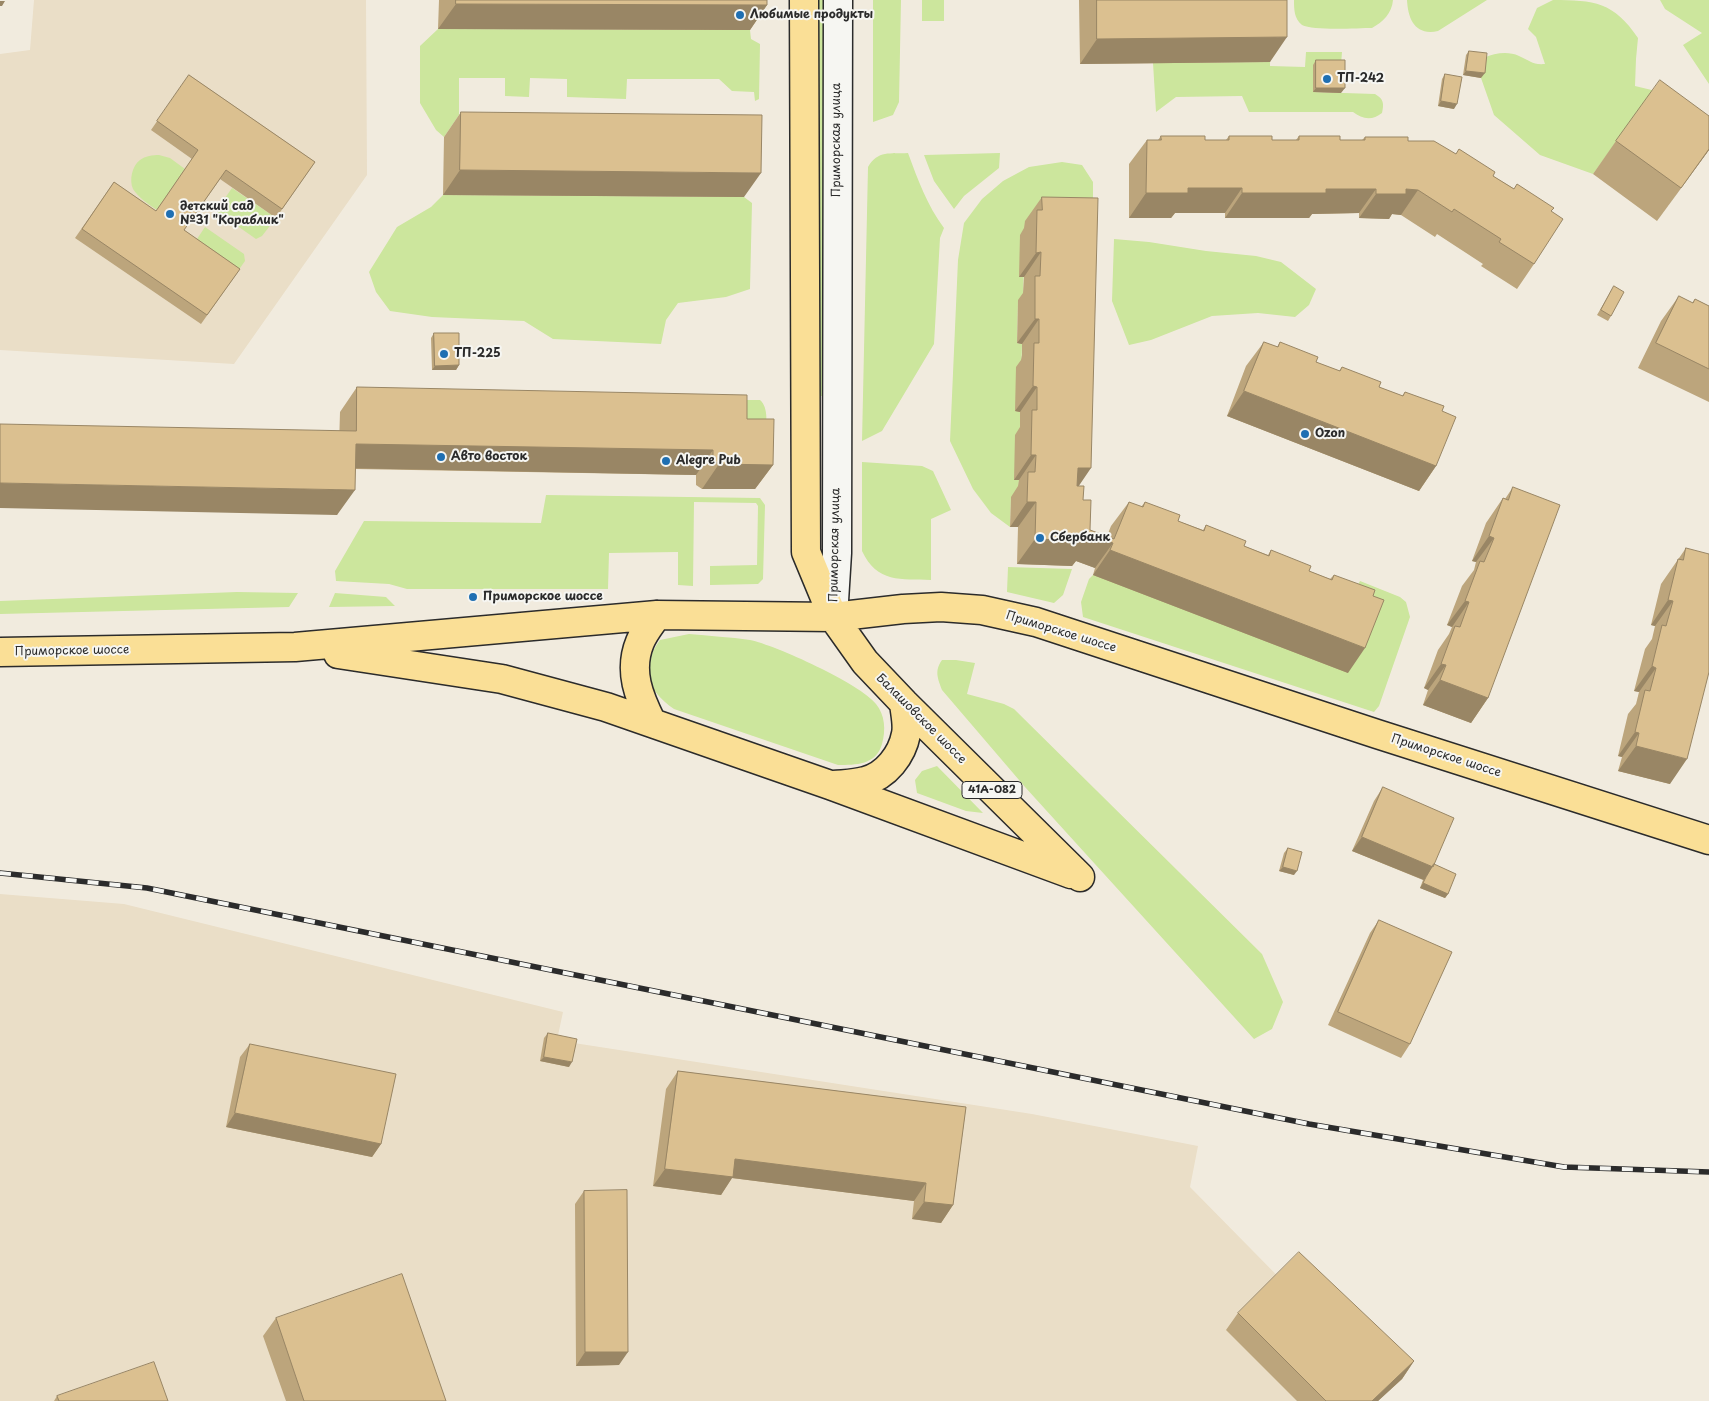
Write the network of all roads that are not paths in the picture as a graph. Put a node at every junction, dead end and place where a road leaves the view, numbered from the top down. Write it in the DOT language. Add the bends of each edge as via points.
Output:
graph roads {
  1 [pos="804,0"];
  2 [pos="838,0"];
  3 [pos="657,615"];
  4 [pos="833,617"];
  5 [pos="295,647"];
  6 [pos="0,652"];
  7 [pos="904,703"];
  8 [pos="652,724"];
  9 [pos="830,785"];
  10 [pos="1709,840"];
  11 [pos="1080,877"];
  1 -- 4 [label="main road, Приморская улица" via="806,552"];
  2 -- 4 [label="main road, Приморская улица" via="837,554"];
  3 -- 4 [label="main road, Приморское шоссе"];
  3 -- 5 [label="main road, Приморское шоссе"];
  3 -- 8 [label="main road" via="640,641 634,660 639,697"];
  4 -- 7 [label="main road, Балашовское шоссе" via="865,662"];
  4 -- 10 [label="main road, Приморское шоссе" via="941,607 982,610 1022,618"];
  5 -- 6 [label="main road, Приморское шоссе"];
  5 -- 8 [label="main road, Приморское шоссе" via="502,679 606,707"];
  7 -- 9 [label="main road" via="906,733 894,762 881,774 866,781"];
  7 -- 11 [label="main road, Балашовское шоссе / 41А-082"];
  8 -- 9 [label="main road, Приморское шоссе"];
  9 -- 11 [label="main road, Приморское шоссе"];
}
